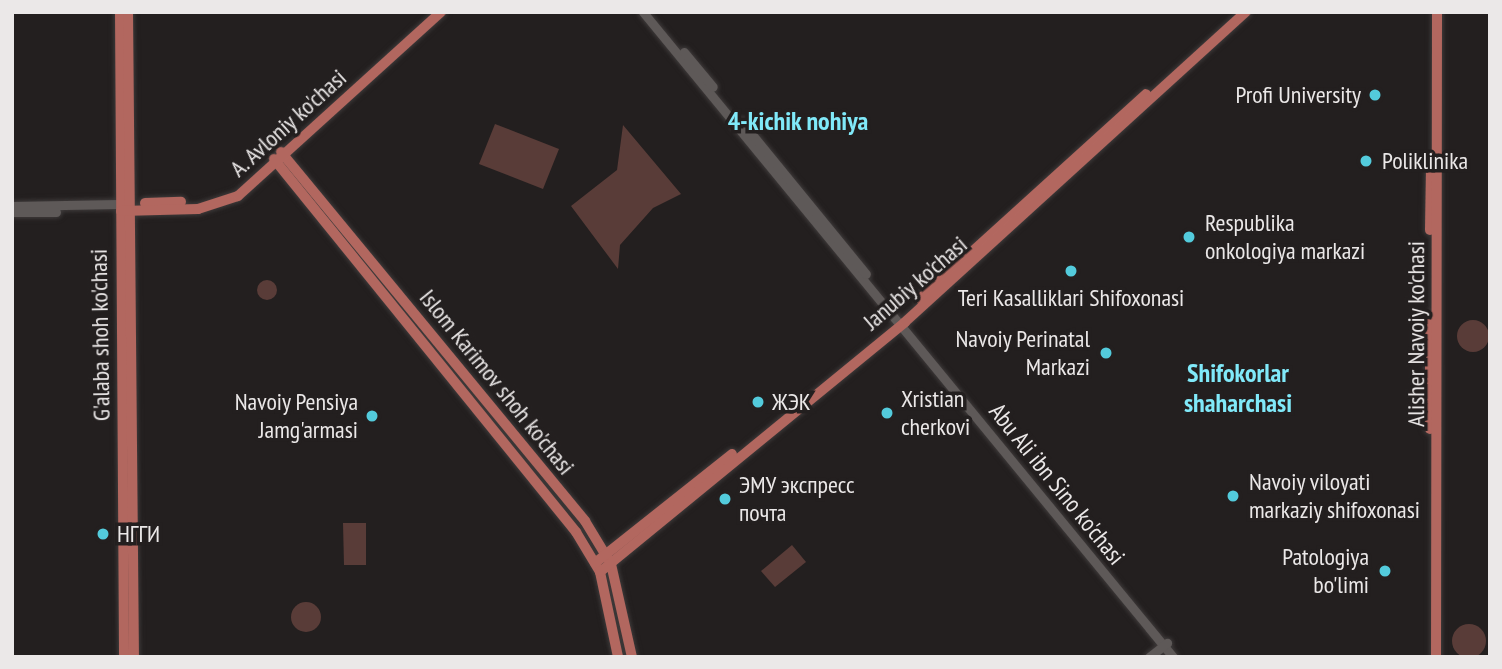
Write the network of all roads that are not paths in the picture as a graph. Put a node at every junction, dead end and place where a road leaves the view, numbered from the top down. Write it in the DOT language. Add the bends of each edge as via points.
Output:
graph roads {
  1 [pos="120,12"];
  2 [pos="128,12"];
  3 [pos="431,12"];
  4 [pos="441,12"];
  5 [pos="643,12"];
  6 [pos="651,12"];
  7 [pos="1237,12"];
  8 [pos="1246,12"];
  9 [pos="1431,12"];
  10 [pos="1437,12"];
  11 [pos="279,158"];
  12 [pos="12,206"];
  13 [pos="123,207"];
  14 [pos="12,212"];
  15 [pos="901,321"];
  16 [pos="609,560"];
  17 [pos="598,568"];
  18 [pos="1166,644"];
  19 [pos="124,657"];
  20 [pos="134,657"];
  21 [pos="618,657"];
  22 [pos="632,657"];
  23 [pos="1149,657"];
  24 [pos="1173,657"];
  25 [pos="1180,657"];
  26 [pos="1430,657"];
  27 [pos="1436,657"];
  1 -- 13 [label="main road, G'alaba shoh ko'chasi"];
  2 -- 13 [label="main road, G'alaba shoh ko'chasi"];
  3 -- 11 [label="main road, A. Avloniy ko'chasi"];
  4 -- 11 [label="main road, A. Avloniy ko'chasi"];
  5 -- 15 [label="street, Abu Ali ibn Sino ko'chasi"];
  6 -- 15 [label="street, Abu Ali ibn Sino ko'chasi"];
  7 -- 15 [label="main road, Janubiy ko'chasi"];
  8 -- 15 [label="main road, Janubiy ko'chasi"];
  9 -- 26 [label="main road, Alisher Navoiy ko'chasi"];
  10 -- 27 [label="main road, Alisher Navoiy ko'chasi"];
  11 -- 13 [label="main road, A. Avloniy ko'chasi" via="244,192 215,205"];
  11 -- 16 [label="main road, Islom Karimov shoh ko'chasi" via="585,521"];
  11 -- 17 [label="main road, Islom Karimov shoh ko'chasi" via="561,510"];
  12 -- 13 [label="street, A. Avloniy ko'chasi"];
  13 -- 14 [label="street, A. Avloniy ko'chasi"];
  13 -- 19 [label="main road, G'alaba shoh ko'chasi"];
  13 -- 20 [label="main road, G'alaba shoh ko'chasi"];
  15 -- 16 [label="main road, Janubiy ko'chasi"];
  15 -- 18 [label="street, Abu Ali ibn Sino ko'chasi"];
  16 -- 17 [label="main road, Janubiy ko'chasi"];
  16 -- 22 [label="main road, Islom Karimov shoh ko'chasi"];
  17 -- 21 [label="main road, Islom Karimov shoh ko'chasi"];
  18 -- 23 [label="street"];
  18 -- 24 [label="street, Abu Ali ibn Sino ko'chasi"];
  18 -- 25 [label="street, Abu Ali ibn Sino ko'chasi"];
}
